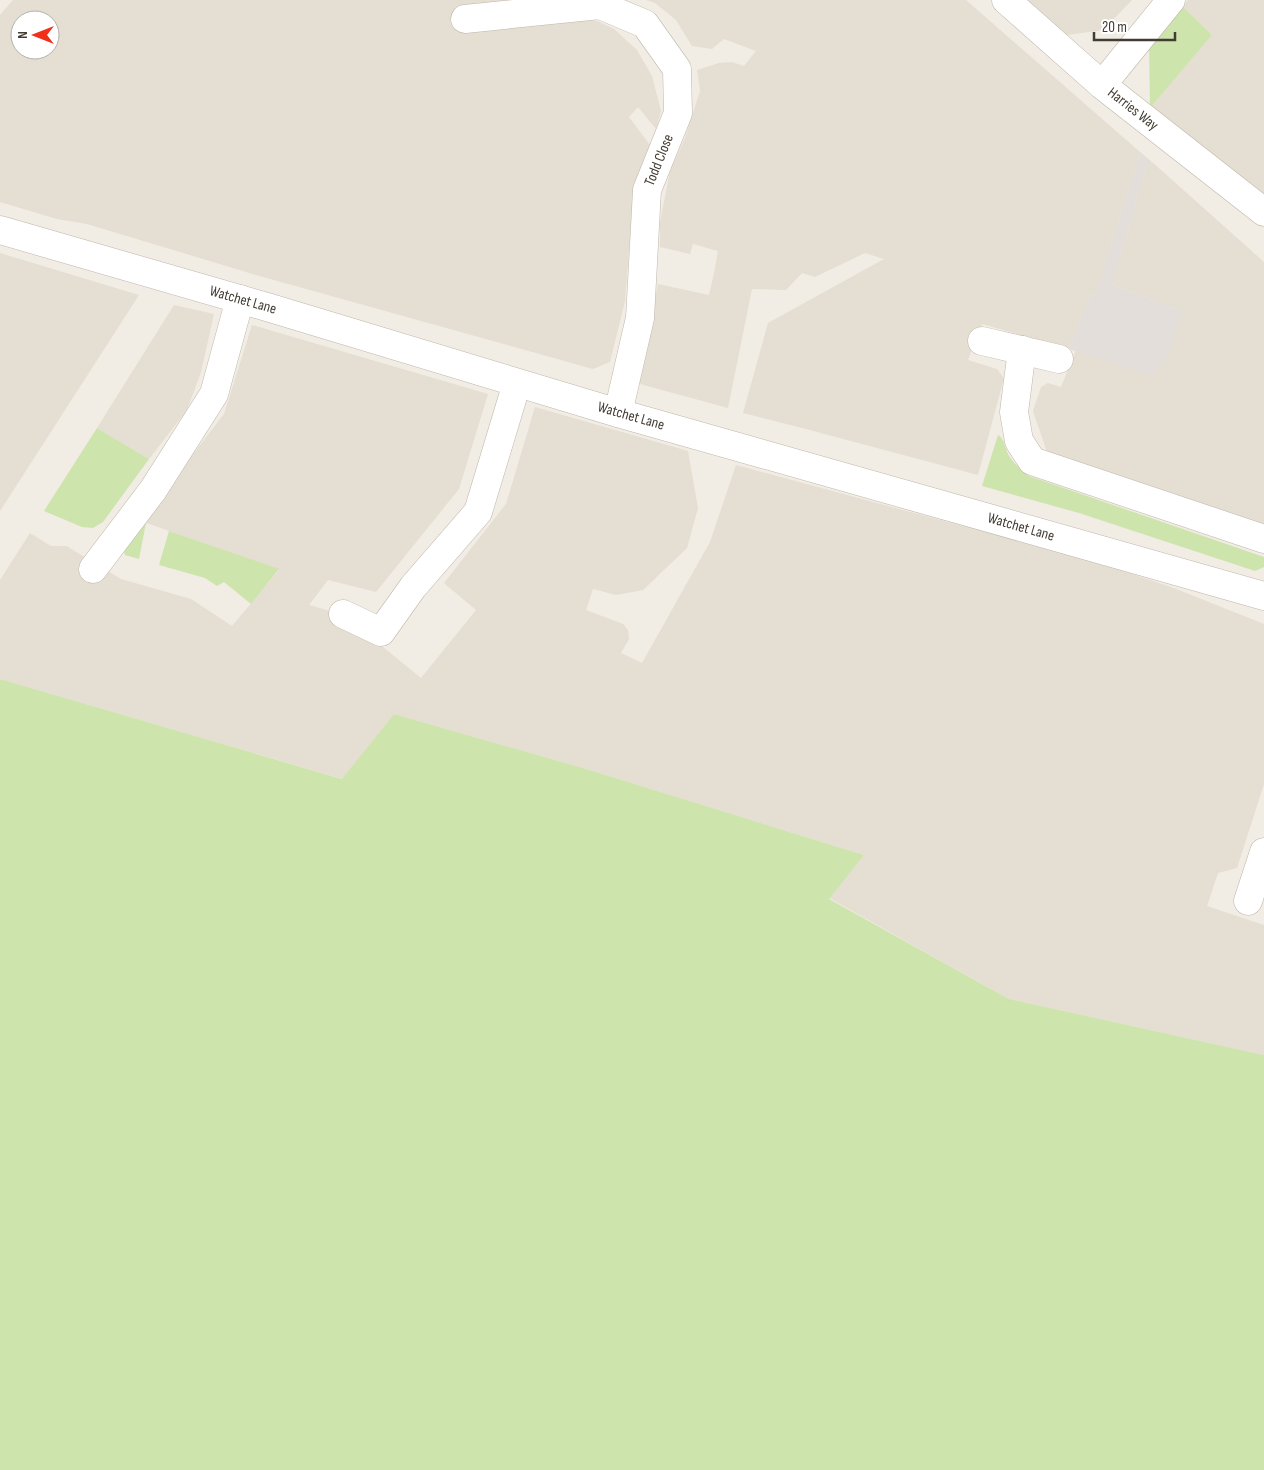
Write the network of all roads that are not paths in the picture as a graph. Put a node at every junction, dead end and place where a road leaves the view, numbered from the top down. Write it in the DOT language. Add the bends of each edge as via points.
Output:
graph roads {
  1 [pos="1006,0"];
  2 [pos="1171,0"];
  3 [pos="600,3"];
  4 [pos="465,19"];
  5 [pos="1102,85"];
  6 [pos="1264,212"];
  7 [pos="0,230"];
  8 [pos="240,299"];
  9 [pos="982,341"];
  10 [pos="1022,350"];
  11 [pos="1059,359"];
  12 [pos="517,383"];
  13 [pos="618,413"];
  14 [pos="1264,539"];
  15 [pos="93,569"];
  16 [pos="1264,596"];
  17 [pos="343,614"];
  18 [pos="1264,852"];
  19 [pos="1248,901"];
  1 -- 5 [label="street, Harries Way"];
  2 -- 5 [label="street"];
  3 -- 4 [label="street, Todd Close"];
  3 -- 13 [label="street, Todd Close" via="645,24 677,69 678,113 647,190 640,318"];
  5 -- 6 [label="street, Harries Way"];
  7 -- 8 [label="street, Watchet Lane"];
  8 -- 12 [label="street, Watchet Lane"];
  8 -- 15 [label="street" via="214,394 153,490"];
  9 -- 10 [label="street"];
  10 -- 11 [label="street"];
  10 -- 14 [label="street" via="1014,412 1019,441 1032,461"];
  12 -- 13 [label="street, Watchet Lane"];
  12 -- 17 [label="street" via="478,512 413,587 381,632"];
  13 -- 16 [label="street, Watchet Lane"];
  18 -- 19 [label="street"];
}
